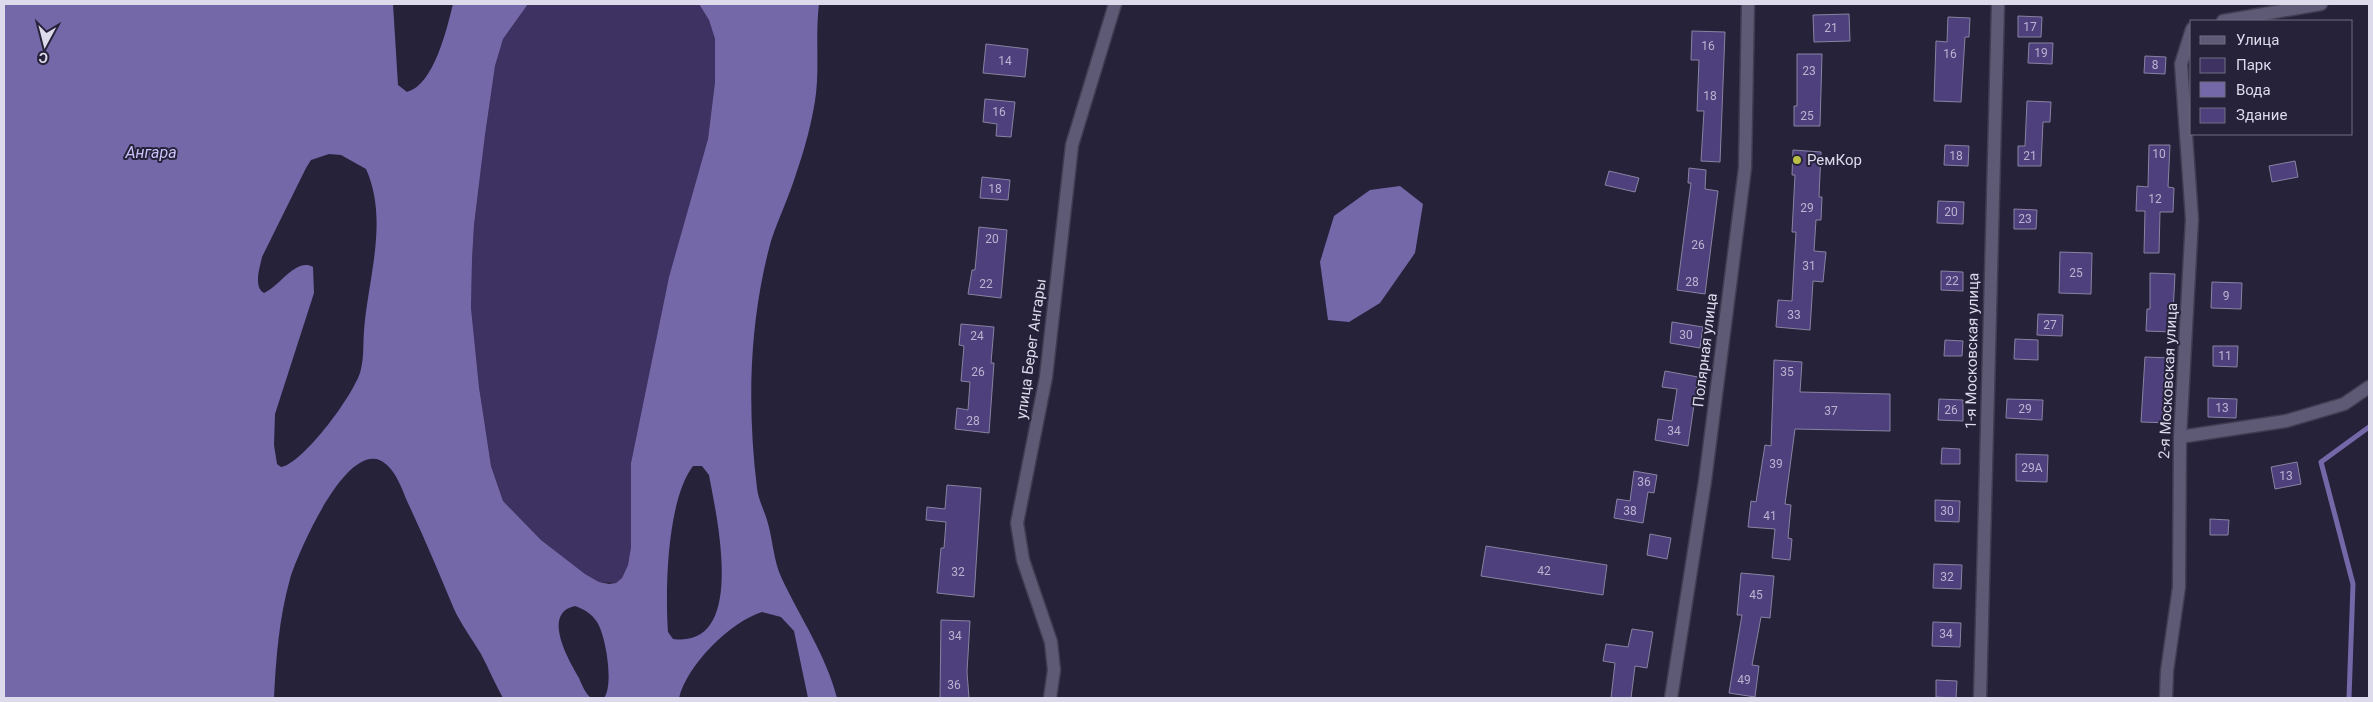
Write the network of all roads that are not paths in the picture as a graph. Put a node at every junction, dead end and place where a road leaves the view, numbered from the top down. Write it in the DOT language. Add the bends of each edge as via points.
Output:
graph roads {
  1 [pos="1115,4"];
  2 [pos="1748,4"];
  3 [pos="1998,4"];
  4 [pos="2321,4"];
  5 [pos="2228,20"];
  6 [pos="2190,35"];
  7 [pos="2369,387"];
  8 [pos="2180,437"];
  9 [pos="1050,698"];
  10 [pos="1671,698"];
  11 [pos="1980,698"];
  12 [pos="2166,698"];
  1 -- 9 [label="street, улица Берег Ангары" via="1072,145 1046,378 1017,523 1024,560 1051,642 1054,670"];
  2 -- 10 [label="street, Полярная улица" via="1745,168 1705,480"];
  3 -- 11 [label="street, 1-я Московская улица"];
  4 -- 5 [label="street"];
  6 -- 8 [label="street, 2-я Московская улица" via="2181,64 2192,219"];
  7 -- 8 [label="street" via="2344,404 2286,421"];
  8 -- 12 [label="street, 2-я Московская улица" via="2179,587"];
}
